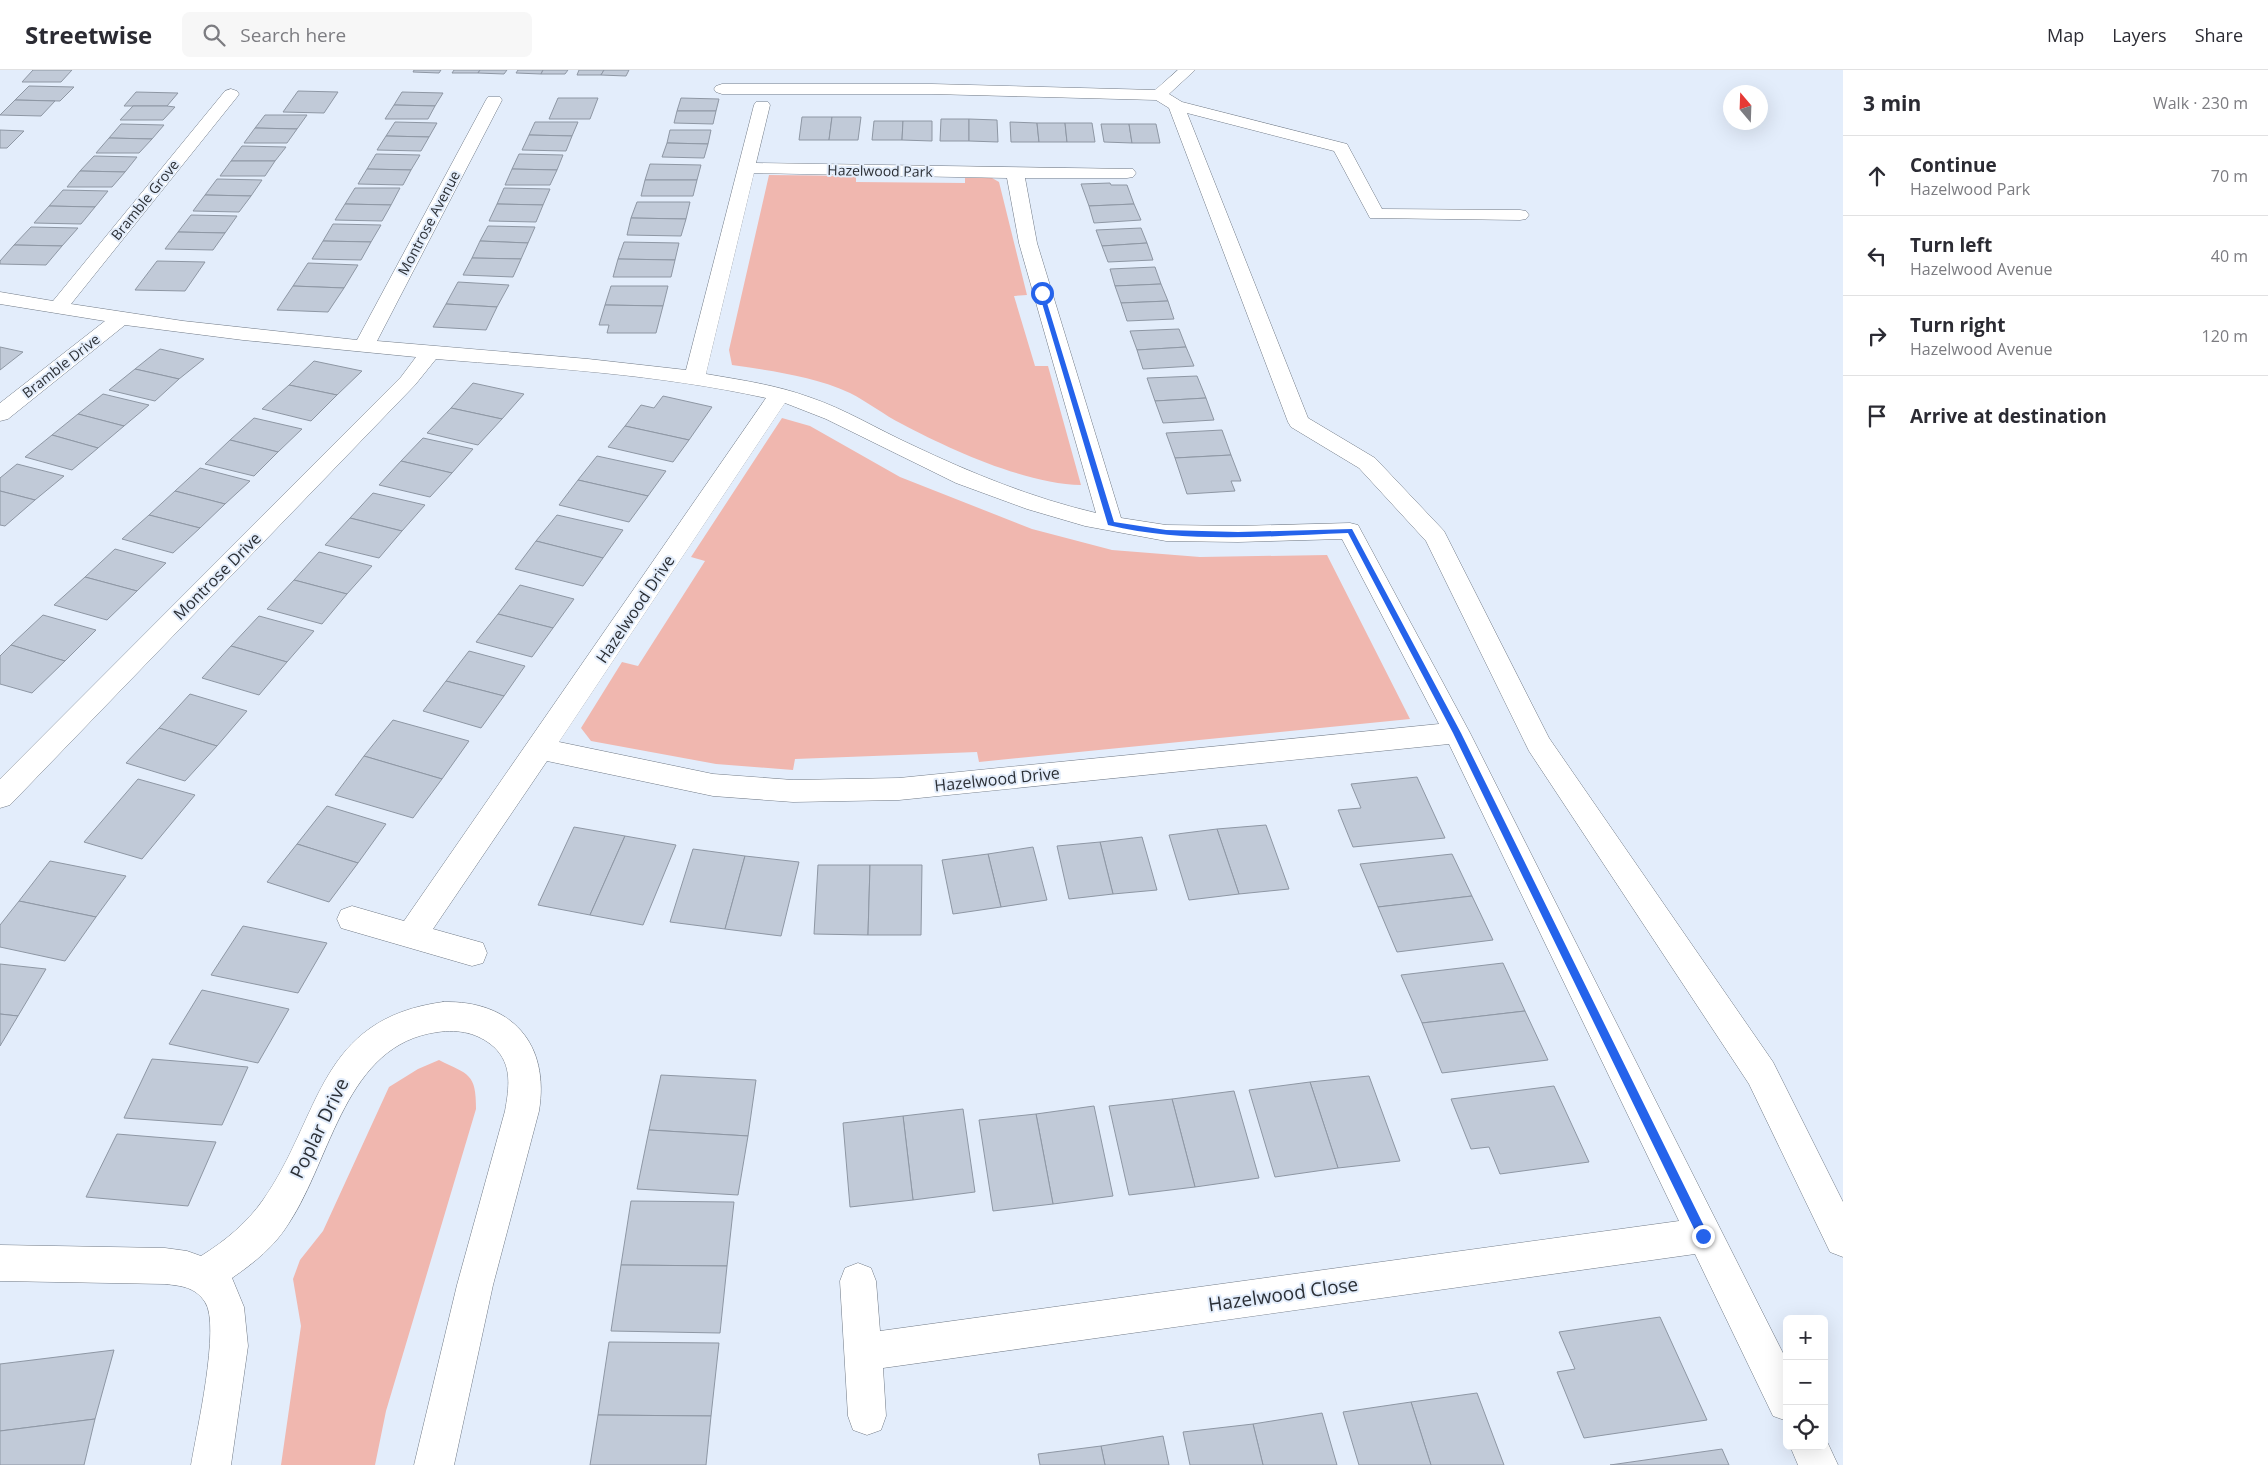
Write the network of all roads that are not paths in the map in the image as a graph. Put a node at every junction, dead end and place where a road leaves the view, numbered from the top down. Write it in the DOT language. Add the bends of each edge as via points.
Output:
graph roads {
  1 [pos="1187,70"];
  2 [pos="722,89"];
  3 [pos="231,94"];
  4 [pos="494,100"];
  5 [pos="1168,100"];
  6 [pos="762,105"];
  7 [pos="745,168"];
  8 [pos="1015,173"];
  9 [pos="1127,173"];
  10 [pos="1520,215"];
  11 [pos="0,298"];
  12 [pos="58,307"];
  13 [pos="121,318"];
  14 [pos="364,346"];
  15 [pos="431,352"];
  16 [pos="695,377"];
  17 [pos="780,394"];
  18 [pos="0,414"];
  19 [pos="1111,524"];
  20 [pos="1457,733"];
  21 [pos="540,749"];
  22 [pos="0,797"];
  23 [pos="352,919"];
  24 [pos="411,936"];
  25 [pos="472,953"];
  26 [pos="1703,1236"];
  27 [pos="1843,1239"];
  28 [pos="0,1263"];
  29 [pos="204,1275"];
  30 [pos="858,1281"];
  31 [pos="863,1352"];
  32 [pos="1783,1394"];
  33 [pos="868,1416"];
  34 [pos="1811,1450"];
  35 [pos="211,1465"];
  36 [pos="434,1465"];
  37 [pos="1818,1465"];
  1 -- 5 [label="street"];
  2 -- 5 [label="street" via="932,89"];
  3 -- 12 [label="street, Bramble Grove"];
  4 -- 14 [label="street, Montrose Avenue"];
  5 -- 10 [label="street" via="1341,148 1376,214"];
  5 -- 27 [label="street" via="1299,422 1367,463 1436,536 1539,744 1762,1073"];
  6 -- 7 [label="street"];
  7 -- 8 [label="street, Hazelwood Park"];
  7 -- 16 [label="street"];
  8 -- 9 [label="street, Hazelwood Park"];
  8 -- 19 [label="street" via="1028,243"];
  11 -- 12 [label="street"];
  12 -- 13 [label="street"];
  13 -- 14 [label="street"];
  13 -- 18 [label="street, Bramble Drive"];
  14 -- 15 [label="street"];
  15 -- 16 [label="street"];
  15 -- 22 [label="street, Montrose Drive" via="408,382"];
  16 -- 17 [label="street"];
  17 -- 19 [label="street" via="826,409 914,456 998,493"];
  17 -- 21 [label="street, Hazelwood Drive"];
  19 -- 20 [label="street" via="1166,533 1350,531"];
  20 -- 21 [label="street, Hazelwood Drive" via="900,789 793,791 713,785"];
  20 -- 26 [label="street"];
  21 -- 24 [label="street, Hazelwood Drive"];
  23 -- 24 [label="street"];
  24 -- 25 [label="street"];
  26 -- 31 [label="street, Hazelwood Close"];
  26 -- 32 [label="street"];
  28 -- 29 [label="street" via="165,1266"];
  29 -- 35 [label="street" via="220,1290 229,1330"];
  29 -- 36 [label="street, Poplar Drive" via="243,1248 273,1218 291,1187 336,1088 369,1046 409,1024 441,1016 478,1020 508,1038 524,1066 524,1099 473,1294"];
  30 -- 31 [label="street"];
  31 -- 33 [label="street"];
  34 -- 37 [label="street"];
}
